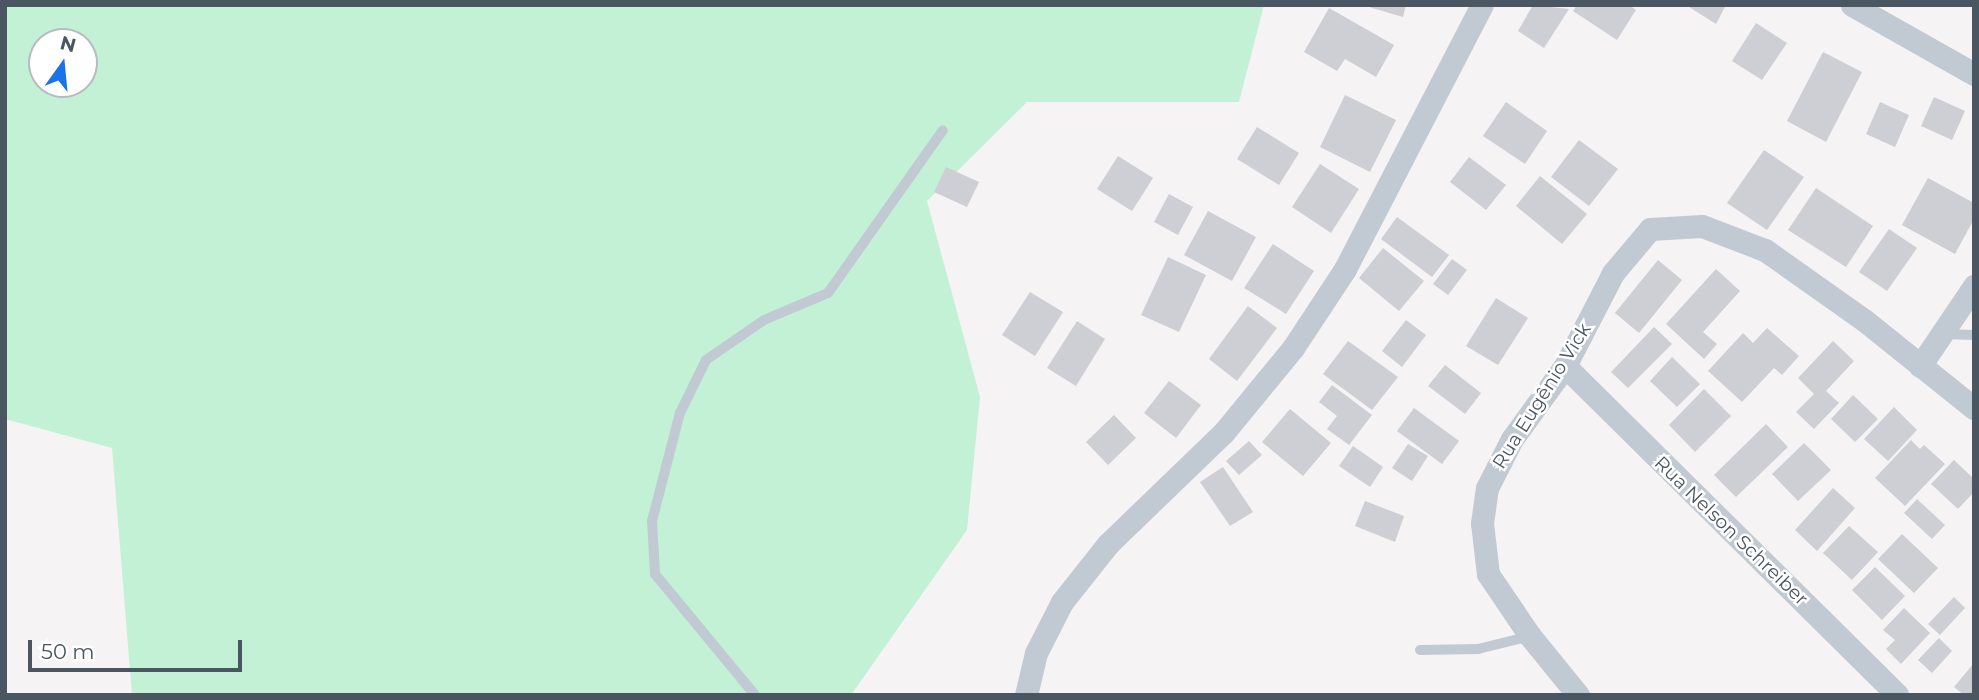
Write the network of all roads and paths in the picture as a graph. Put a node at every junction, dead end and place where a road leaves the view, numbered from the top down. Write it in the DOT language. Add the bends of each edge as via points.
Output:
graph roads {
  1 [pos="1482,5"];
  2 [pos="1852,5"];
  3 [pos="1974,74"];
  4 [pos="943,130"];
  5 [pos="1974,286"];
  6 [pos="1940,334"];
  7 [pos="1974,335"];
  8 [pos="1565,366"];
  9 [pos="1920,366"];
  10 [pos="1974,408"];
  11 [pos="1530,636"];
  12 [pos="1420,650"];
  13 [pos="755,695"];
  14 [pos="1026,695"];
  15 [pos="1578,695"];
  16 [pos="1897,695"];
  1 -- 14 [label="street" via="1345,270 1293,348 1224,432 1108,544 1062,602 1036,653"];
  2 -- 3 [label="street"];
  4 -- 13 [label="lane" via="828,293 764,320 706,360 680,413 652,521 655,574"];
  5 -- 6 [label="street"];
  6 -- 7 [label="lane"];
  6 -- 9 [label="street"];
  8 -- 9 [label="street, Rua Eugênio Vick" via="1613,272 1650,229 1702,226 1765,250"];
  8 -- 11 [label="street, Rua Eugênio Vick" via="1511,439 1487,488 1482,523 1488,573"];
  8 -- 16 [label="street, Rua Nelson Schreiber"];
  9 -- 10 [label="street, Rua Eugênio Vick"];
  11 -- 12 [label="lane" via="1478,649"];
  11 -- 15 [label="street, Rua Eugênio Vick"];
}
